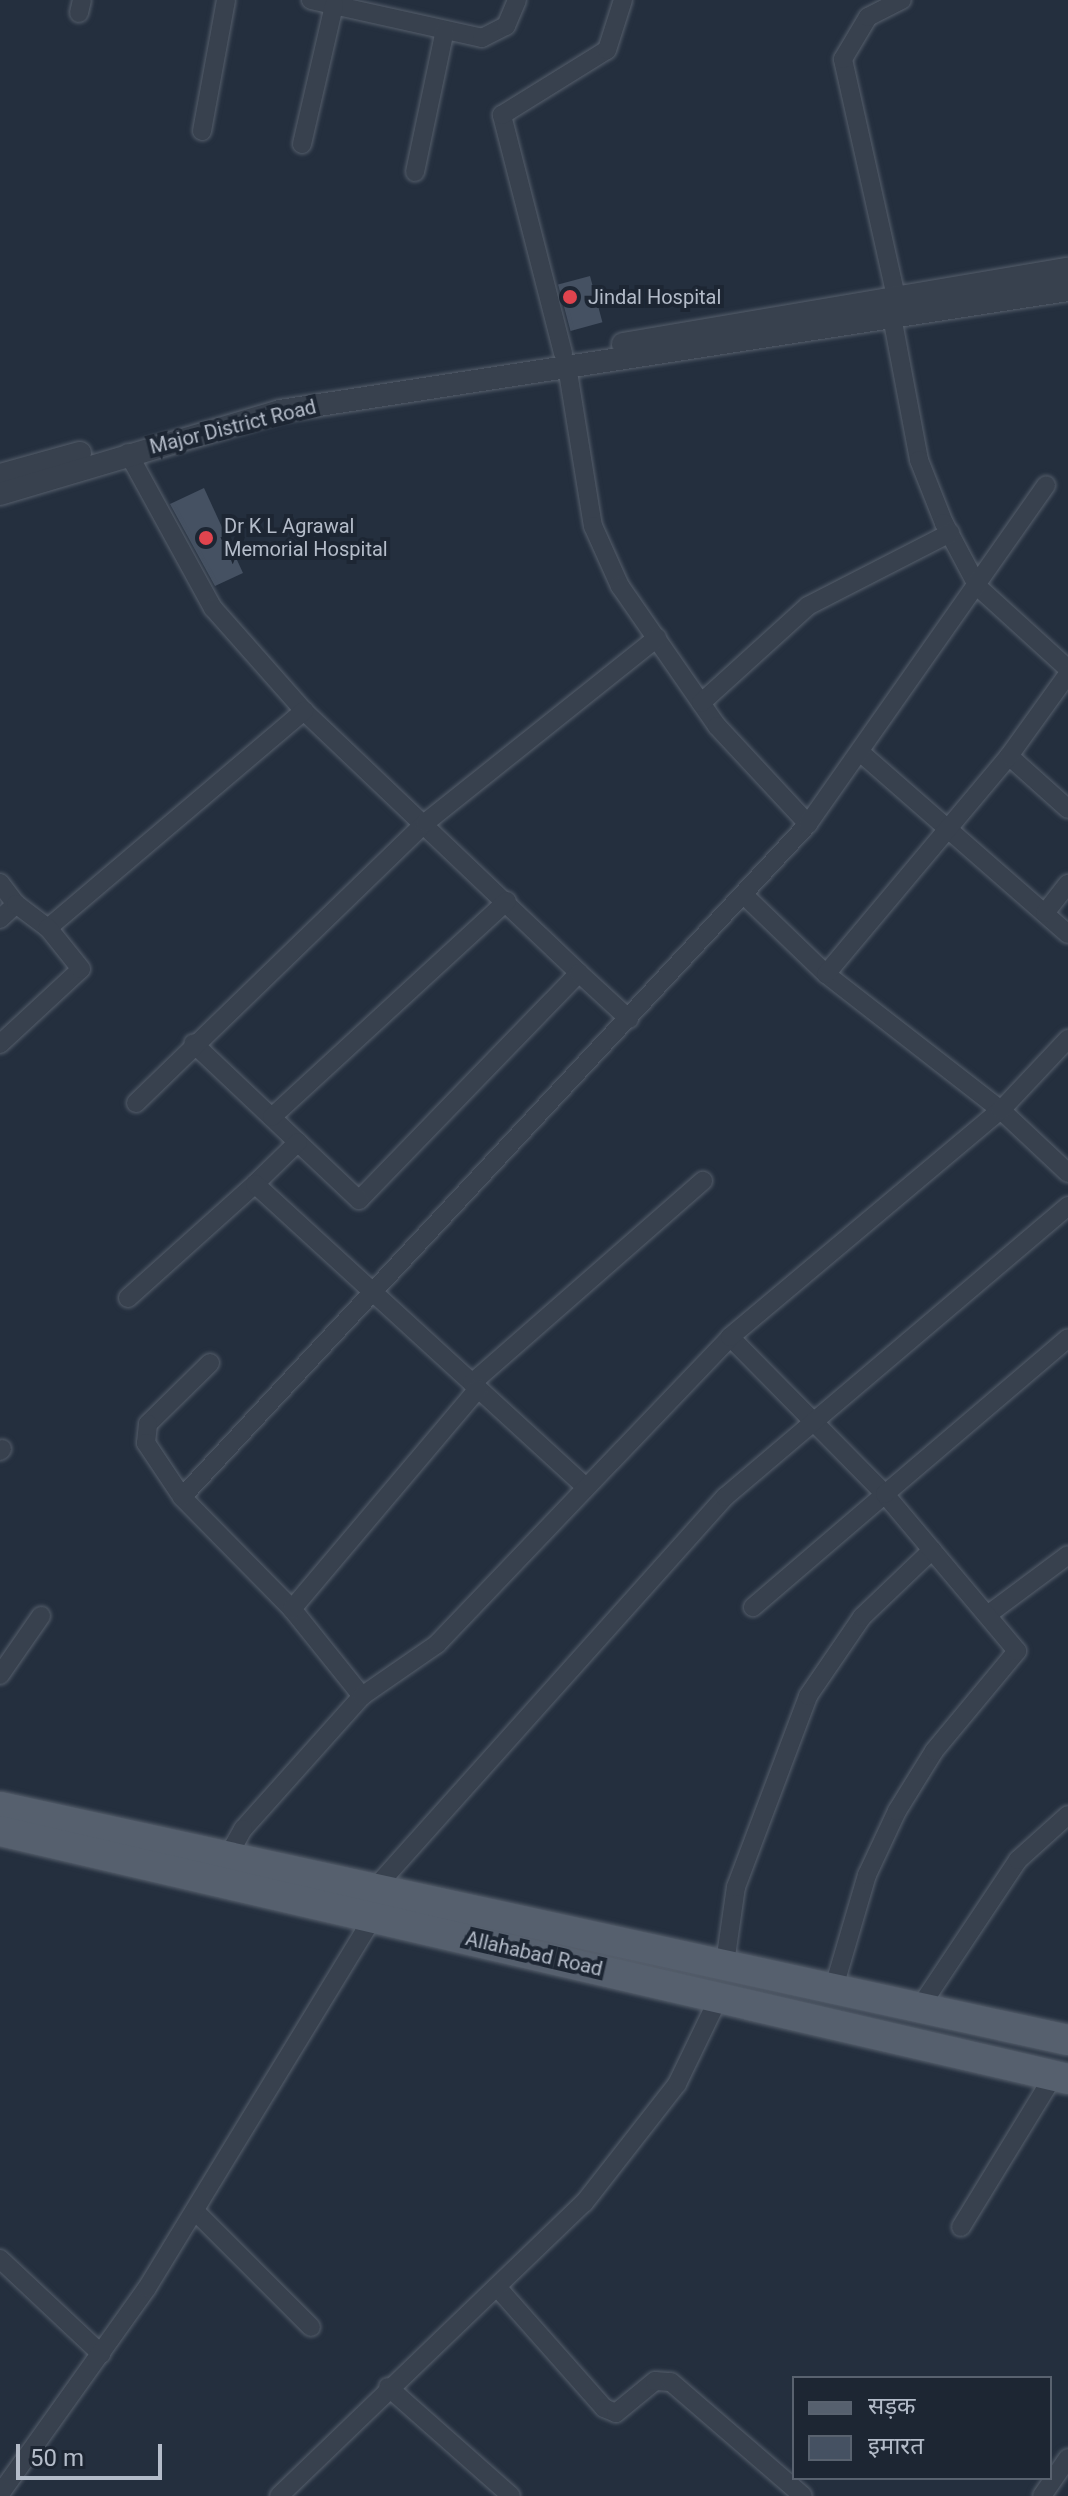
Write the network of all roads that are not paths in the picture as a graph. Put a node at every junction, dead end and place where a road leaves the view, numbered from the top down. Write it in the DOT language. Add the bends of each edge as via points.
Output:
graph roads {
  1 [pos="226,0"];
  2 [pos="311,0"];
  3 [pos="517,0"];
  4 [pos="623,0"];
  5 [pos="902,0"];
  6 [pos="334,5"];
  7 [pos="445,30"];
  8 [pos="202,131"];
  9 [pos="302,144"];
  10 [pos="415,172"];
  11 [pos="1068,269"];
  12 [pos="1068,290"];
  13 [pos="897,314"];
  14 [pos="565,360"];
  15 [pos="128,453"];
  16 [pos="0,475"];
  17 [pos="1046,485"];
  18 [pos="0,494"];
  19 [pos="950,533"];
  20 [pos="978,587"];
  21 [pos="657,638"];
  22 [pos="1068,672"];
  23 [pos="701,703"];
  24 [pos="304,711"];
  25 [pos="860,752"];
  26 [pos="1009,756"];
  27 [pos="1068,809"];
  28 [pos="425,823"];
  29 [pos="808,824"];
  30 [pos="948,828"];
  31 [pos="0,883"];
  32 [pos="1068,884"];
  33 [pos="745,896"];
  34 [pos="507,901"];
  35 [pos="16,904"];
  36 [pos="1045,913"];
  37 [pos="0,919"];
  38 [pos="48,928"];
  39 [pos="1068,934"];
  40 [pos="579,973"];
  41 [pos="826,974"];
  42 [pos="629,1019"];
  43 [pos="1068,1039"];
  44 [pos="193,1043"];
  45 [pos="0,1044"];
  46 [pos="136,1103"];
  47 [pos="1001,1110"];
  48 [pos="272,1117"];
  49 [pos="298,1142"];
  50 [pos="1068,1173"];
  51 [pos="703,1181"];
  52 [pos="255,1184"];
  53 [pos="1068,1206"];
  54 [pos="371,1291"];
  55 [pos="128,1298"];
  56 [pos="730,1337"];
  57 [pos="1068,1338"];
  58 [pos="210,1363"];
  59 [pos="475,1386"];
  60 [pos="808,1420"];
  61 [pos="583,1485"];
  62 [pos="885,1494"];
  63 [pos="182,1497"];
  64 [pos="932,1550"];
  65 [pos="1068,1555"];
  66 [pos="753,1607"];
  67 [pos="292,1609"];
  68 [pos="990,1613"];
  69 [pos="41,1616"];
  70 [pos="0,1675"];
  71 [pos="362,1696"];
  72 [pos="0,1807"];
  73 [pos="1068,1815"];
  74 [pos="0,1831"];
  75 [pos="223,1869"];
  76 [pos="379,1898"];
  77 [pos="725,1963"];
  78 [pos="834,1987"];
  79 [pos="719,1997"];
  80 [pos="920,2007"];
  81 [pos="1068,2040"];
  82 [pos="1061,2077"];
  83 [pos="195,2211"];
  84 [pos="961,2227"];
  85 [pos="0,2259"];
  86 [pos="497,2287"];
  87 [pos="311,2327"];
  88 [pos="101,2354"];
  89 [pos="388,2387"];
  90 [pos="1068,2458"];
  91 [pos="0,2494"];
  92 [pos="279,2496"];
  93 [pos="511,2496"];
  94 [pos="803,2496"];
  95 [pos="1042,2496"];
  1 -- 8 [label="street"];
  2 -- 6 [label="street"];
  3 -- 7 [label="street" via="498,34"];
  4 -- 14 [label="street" via="607,50 502,115"];
  5 -- 13 [label="street" via="868,17 843,59"];
  6 -- 7 [label="street"];
  6 -- 9 [label="street"];
  7 -- 10 [label="street"];
  11 -- 13 [label="street"];
  12 -- 13 [label="street"];
  13 -- 14 [label="street"];
  13 -- 19 [label="street" via="919,460"];
  14 -- 15 [label="street, Major District Road" via="280,411"];
  14 -- 16 [label="street" via="256,407"];
  14 -- 21 [label="street" via="593,526 620,586"];
  15 -- 18 [label="street, Major District Road"];
  15 -- 24 [label="street" via="213,608"];
  17 -- 20 [label="street"];
  19 -- 20 [label="street"];
  19 -- 23 [label="street" via="808,606"];
  20 -- 22 [label="street"];
  20 -- 25 [label="street"];
  21 -- 23 [label="street"];
  21 -- 28 [label="street"];
  22 -- 26 [label="street"];
  23 -- 29 [label="street"];
  24 -- 28 [label="street"];
  24 -- 38 [label="street"];
  25 -- 29 [label="street"];
  25 -- 30 [label="street"];
  26 -- 27 [label="street"];
  26 -- 30 [label="street"];
  28 -- 34 [label="street"];
  28 -- 44 [label="street"];
  29 -- 33 [label="street"];
  30 -- 36 [label="street"];
  30 -- 41 [label="street"];
  31 -- 35 [label="street"];
  32 -- 36 [label="street"];
  33 -- 41 [label="street"];
  33 -- 42 [label="street"];
  34 -- 40 [label="street"];
  34 -- 48 [label="street"];
  35 -- 37 [label="street"];
  35 -- 38 [label="street"];
  36 -- 39 [label="street"];
  38 -- 45 [label="street" via="81,969"];
  40 -- 42 [label="street"];
  40 -- 49 [label="street" via="359,1200"];
  41 -- 47 [label="street"];
  42 -- 54 [label="street"];
  43 -- 47 [label="street"];
  44 -- 46 [label="street"];
  44 -- 48 [label="street"];
  47 -- 50 [label="street"];
  47 -- 56 [label="street"];
  48 -- 49 [label="street"];
  49 -- 52 [label="street"];
  51 -- 59 [label="street"];
  52 -- 54 [label="street"];
  52 -- 55 [label="street"];
  53 -- 60 [label="street"];
  54 -- 59 [label="street"];
  54 -- 63 [label="street"];
  56 -- 60 [label="street"];
  56 -- 61 [label="street"];
  57 -- 62 [label="street"];
  58 -- 63 [label="street" via="143,1432"];
  59 -- 61 [label="street"];
  59 -- 67 [label="street"];
  60 -- 62 [label="street"];
  60 -- 76 [label="street" via="725,1497"];
  61 -- 71 [label="street" via="437,1644"];
  62 -- 64 [label="street"];
  62 -- 66 [label="street"];
  63 -- 67 [label="street"];
  64 -- 68 [label="street"];
  64 -- 77 [label="street" via="862,1617 808,1696 736,1887"];
  65 -- 68 [label="street"];
  67 -- 71 [label="street"];
  68 -- 78 [label="street" via="1015,1640 1014,1659 934,1751 897,1811 867,1875"];
  69 -- 70 [label="street"];
  71 -- 75 [label="street"];
  72 -- 75 [label="main road"];
  73 -- 80 [label="street" via="1018,1860"];
  74 -- 75 [label="main road, Allahabad Road"];
  75 -- 76 [label="main road, Allahabad Road"];
  76 -- 77 [label="main road"];
  76 -- 79 [label="main road, Allahabad Road"];
  76 -- 83 [label="street"];
  77 -- 78 [label="main road"];
  78 -- 80 [label="main road"];
  79 -- 82 [label="main road, Allahabad Road"];
  79 -- 86 [label="street" via="677,2084 632,2147"];
  80 -- 81 [label="main road"];
  82 -- 84 [label="street"];
  83 -- 87 [label="street"];
  83 -- 88 [label="street"];
  85 -- 88 [label="street"];
  86 -- 89 [label="street"];
  86 -- 94 [label="street" via="604,2408 616,2413 655,2381 671,2382"];
  88 -- 91 [label="street"];
  89 -- 92 [label="street"];
  89 -- 93 [label="street"];
  90 -- 95 [label="street"];
}
